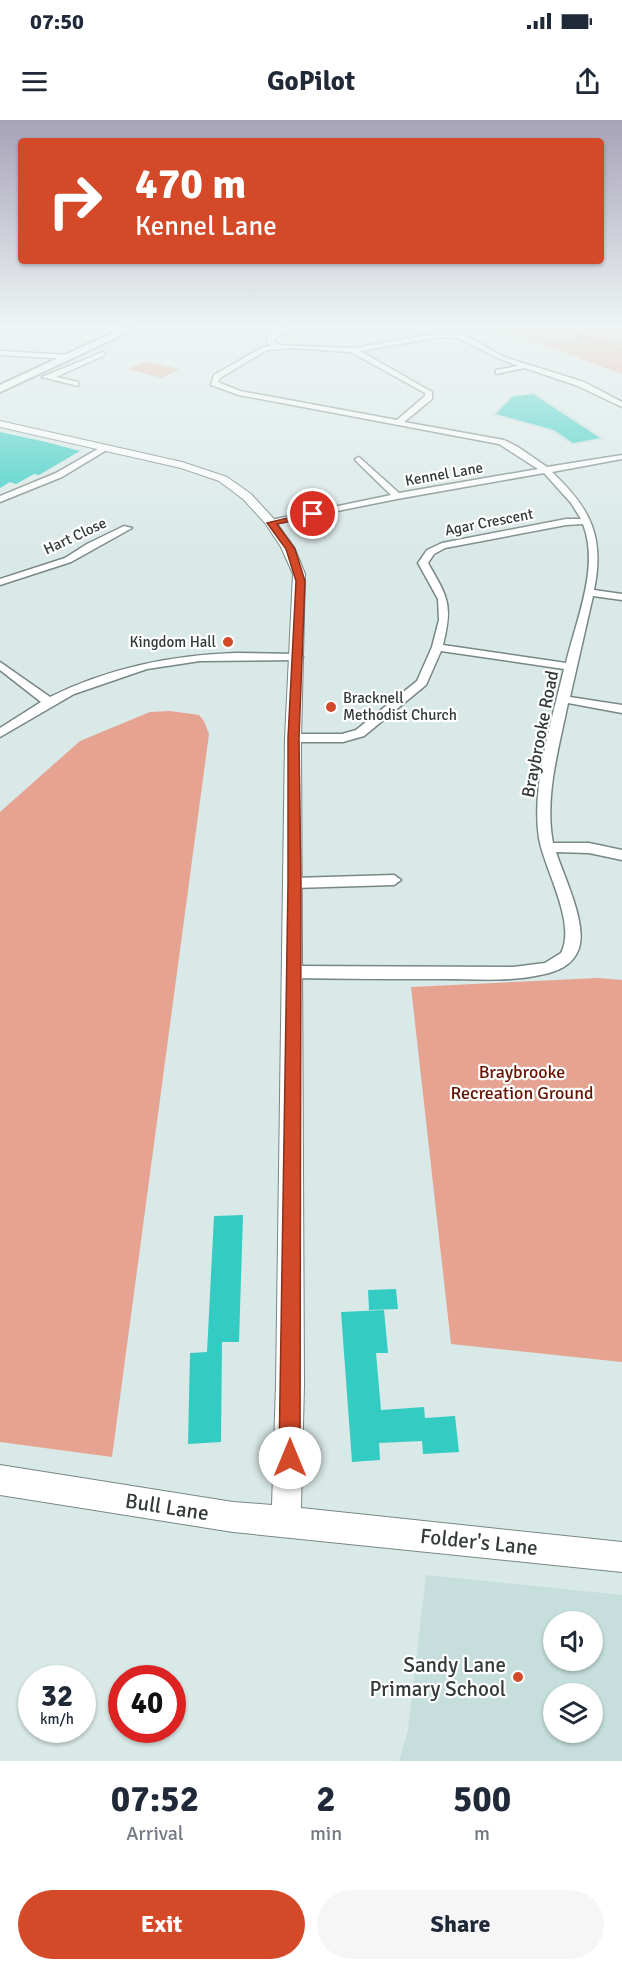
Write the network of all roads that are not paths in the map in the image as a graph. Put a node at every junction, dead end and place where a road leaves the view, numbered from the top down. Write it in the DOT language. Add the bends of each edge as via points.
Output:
graph roads {
  1 [pos="303,405"];
  2 [pos="421,405"];
  3 [pos="399,422"];
  4 [pos="0,424"];
  5 [pos="106,448"];
  6 [pos="622,458"];
  7 [pos="359,459"];
  8 [pos="543,471"];
  9 [pos="397,496"];
  10 [pos="0,499"];
  11 [pos="587,521"];
  12 [pos="271,523"];
  13 [pos="128,528"];
  14 [pos="0,582"];
  15 [pos="588,592"];
  16 [pos="622,597"];
  17 [pos="437,647"];
  18 [pos="297,657"];
  19 [pos="0,665"];
  20 [pos="570,667"];
  21 [pos="563,699"];
  22 [pos="48,701"];
  23 [pos="622,709"];
  24 [pos="0,734"];
  25 [pos="293,738"];
  26 [pos="547,847"];
  27 [pos="622,855"];
  28 [pos="394,880"];
  29 [pos="294,883"];
  30 [pos="294,972"];
  31 [pos="0,1480"];
  32 [pos="286,1521"];
  33 [pos="335,1527"];
  34 [pos="622,1557"];
  1 -- 3 [label="street, Braybrooke Road"];
  2 -- 3 [label="street"];
  3 -- 8 [label="street, Braybrooke Road" via="501,442"];
  4 -- 5 [label="street"];
  5 -- 10 [label="street" via="58,476"];
  5 -- 12 [label="street" via="218,477 242,493"];
  6 -- 8 [label="street, Kennel Lane"];
  7 -- 9 [label="street"];
  8 -- 9 [label="street, Kennel Lane"];
  8 -- 11 [label="street, Braybrooke Road" via="567,492"];
  9 -- 12 [label="street, Kennel Lane"];
  11 -- 15 [label="street, Braybrooke Road" via="594,550"];
  11 -- 17 [label="street, Agar Crescent" via="442,546 430,552 423,567 442,596 444,607"];
  12 -- 18 [label="street" via="290,549 299,574"];
  13 -- 14 [label="street, Hart Close" via="68,560"];
  15 -- 16 [label="street"];
  15 -- 20 [label="street, Braybrooke Road"];
  17 -- 20 [label="street"];
  17 -- 25 [label="street, Agar Crescent" via="422,683 367,729 343,738"];
  18 -- 22 [label="street" via="199,658 158,664 98,680"];
  18 -- 25 [label="street"];
  19 -- 22 [label="street"];
  20 -- 21 [label="street, Braybrooke Road"];
  21 -- 23 [label="street"];
  21 -- 26 [label="street, Braybrooke Road" via="545,787"];
  22 -- 24 [label="street"];
  25 -- 29 [label="street"];
  26 -- 27 [label="street" via="589,848"];
  26 -- 30 [label="street, Braybrooke Road" via="574,936 567,957 554,966 498,973"];
  28 -- 29 [label="street"];
  29 -- 30 [label="street"];
  30 -- 32 [label="street" via="290,1458"];
  31 -- 32 [label="street, Bull Lane" via="233,1517"];
  32 -- 33 [label="street, Bull Lane"];
  33 -- 34 [label="street, Folder's Lane"];
}
